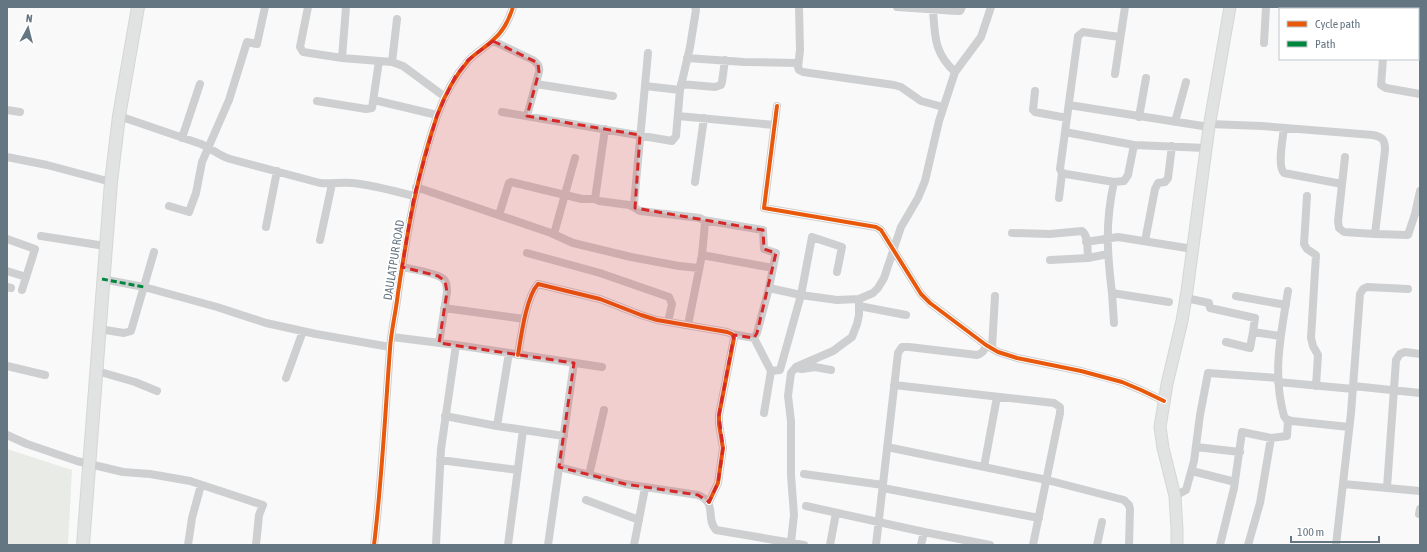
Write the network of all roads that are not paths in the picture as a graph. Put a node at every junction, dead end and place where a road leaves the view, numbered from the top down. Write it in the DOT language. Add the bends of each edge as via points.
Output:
graph roads {
  1 [pos="138,7"];
  2 [pos="265,7"];
  3 [pos="308,7"];
  4 [pos="346,7"];
  5 [pos="513,7"];
  6 [pos="695,7"];
  7 [pos="799,7"];
  8 [pos="897,7"];
  9 [pos="962,7"];
  10 [pos="992,7"];
  11 [pos="1125,7"];
  12 [pos="1230,7"];
  13 [pos="1266,7"];
  14 [pos="933,10"];
  15 [pos="397,19"];
  16 [pos="1120,36"];
  17 [pos="493,41"];
  18 [pos="1264,43"];
  19 [pos="648,53"];
  20 [pos="342,58"];
  21 [pos="687,58"];
  22 [pos="725,60"];
  23 [pos="1383,60"];
  24 [pos="379,61"];
  25 [pos="392,62"];
  26 [pos="798,63"];
  27 [pos="955,72"];
  28 [pos="1115,74"];
  29 [pos="1146,78"];
  30 [pos="1186,82"];
  31 [pos="200,84"];
  32 [pos="536,84"];
  33 [pos="645,86"];
  34 [pos="681,87"];
  35 [pos="1035,91"];
  36 [pos="1420,94"];
  37 [pos="613,96"];
  38 [pos="445,97"];
  39 [pos="374,100"];
  40 [pos="317,101"];
  41 [pos="1069,105"];
  42 [pos="777,106"];
  43 [pos="943,107"];
  44 [pos="7,110"];
  45 [pos="20,112"];
  46 [pos="502,112"];
  47 [pos="437,115"];
  48 [pos="119,116"];
  49 [pos="527,116"];
  50 [pos="678,116"];
  51 [pos="1139,117"];
  52 [pos="704,118"];
  53 [pos="1067,118"];
  54 [pos="1176,122"];
  55 [pos="774,125"];
  56 [pos="1209,125"];
  57 [pos="1284,128"];
  58 [pos="605,129"];
  59 [pos="1065,132"];
  60 [pos="640,136"];
  61 [pos="182,138"];
  62 [pos="1134,145"];
  63 [pos="1172,146"];
  64 [pos="208,147"];
  65 [pos="1206,148"];
  66 [pos="7,157"];
  67 [pos="1345,157"];
  68 [pos="575,158"];
  69 [pos="277,171"];
  70 [pos="1062,173"];
  71 [pos="111,182"];
  72 [pos="695,182"];
  73 [pos="1114,182"];
  74 [pos="332,184"];
  75 [pos="1342,184"];
  76 [pos="416,187"];
  77 [pos="1420,191"];
  78 [pos="565,194"];
  79 [pos="414,196"];
  80 [pos="1307,196"];
  81 [pos="1059,198"];
  82 [pos="596,199"];
  83 [pos="170,206"];
  84 [pos="635,208"];
  85 [pos="499,215"];
  86 [pos="1418,215"];
  87 [pos="703,220"];
  88 [pos="266,227"];
  89 [pos="1012,233"];
  90 [pos="554,234"];
  91 [pos="1375,234"];
  92 [pos="41,236"];
  93 [pos="1107,238"];
  94 [pos="7,239"];
  95 [pos="320,240"];
  96 [pos="1144,241"];
  97 [pos="1086,242"];
  98 [pos="105,246"];
  99 [pos="1193,249"];
  100 [pos="893,250"];
  101 [pos="154,252"];
  102 [pos="527,253"];
  103 [pos="1108,254"];
  104 [pos="702,255"];
  105 [pos="1088,258"];
  106 [pos="1050,260"];
  107 [pos="402,267"];
  108 [pos="699,268"];
  109 [pos="773,268"];
  110 [pos="7,271"];
  111 [pos="837,272"];
  112 [pos="26,277"];
  113 [pos="102,279"];
  114 [pos="144,287"];
  115 [pos="769,288"];
  116 [pos="1408,289"];
  117 [pos="22,290"];
  118 [pos="1288,291"];
  119 [pos="1112,293"];
  120 [pos="801,295"];
  121 [pos="995,296"];
  122 [pos="1236,296"];
  123 [pos="1186,298"];
  124 [pos="859,302"];
  125 [pos="1169,302"];
  126 [pos="1286,305"];
  127 [pos="444,308"];
  128 [pos="906,315"];
  129 [pos="524,319"];
  130 [pos="668,322"];
  131 [pos="1114,323"];
  132 [pos="688,325"];
  133 [pos="99,329"];
  134 [pos="303,331"];
  135 [pos="1253,332"];
  136 [pos="732,334"];
  137 [pos="1280,336"];
  138 [pos="392,337"];
  139 [pos="754,338"];
  140 [pos="1226,342"];
  141 [pos="439,343"];
  142 [pos="456,345"];
  143 [pos="390,347"];
  144 [pos="989,347"];
  145 [pos="509,353"];
  146 [pos="1420,354"];
  147 [pos="518,355"];
  148 [pos="574,363"];
  149 [pos="7,366"];
  150 [pos="602,367"];
  151 [pos="795,368"];
  152 [pos="831,370"];
  153 [pos="97,371"];
  154 [pos="772,371"];
  155 [pos="45,375"];
  156 [pos="286,378"];
  157 [pos="1278,380"];
  158 [pos="894,385"];
  159 [pos="1316,386"];
  160 [pos="1353,388"];
  161 [pos="1394,390"];
  162 [pos="158,391"];
  163 [pos="1420,392"];
  164 [pos="997,397"];
  165 [pos="1164,401"];
  166 [pos="604,410"];
  167 [pos="764,413"];
  168 [pos="445,416"];
  169 [pos="1288,420"];
  170 [pos="497,426"];
  171 [pos="1349,427"];
  172 [pos="523,430"];
  173 [pos="7,435"];
  174 [pos="564,436"];
  175 [pos="1271,438"];
  176 [pos="888,446"];
  177 [pos="1196,447"];
  178 [pos="1240,452"];
  179 [pos="440,460"];
  180 [pos="89,463"];
  181 [pos="559,467"];
  182 [pos="984,467"];
  183 [pos="518,470"];
  184 [pos="1192,471"];
  185 [pos="804,474"];
  186 [pos="589,475"];
  187 [pos="1047,480"];
  188 [pos="1235,482"];
  189 [pos="1343,484"];
  190 [pos="201,485"];
  191 [pos="883,486"];
  192 [pos="645,488"];
  193 [pos="1387,488"];
  194 [pos="1420,491"];
  195 [pos="1175,496"];
  196 [pos="586,500"];
  197 [pos="709,502"];
  198 [pos="806,506"];
  199 [pos="836,513"];
  200 [pos="1039,518"];
  201 [pos="639,520"];
  202 [pos="879,522"];
  203 [pos="1102,522"];
  204 [pos="924,532"];
  205 [pos="791,542"];
  206 [pos="83,545"];
  207 [pos="188,545"];
  208 [pos="256,545"];
  209 [pos="374,545"];
  210 [pos="436,545"];
  211 [pos="508,545"];
  212 [pos="548,545"];
  213 [pos="634,545"];
  214 [pos="804,545"];
  215 [pos="830,545"];
  216 [pos="876,545"];
  217 [pos="921,545"];
  218 [pos="990,545"];
  219 [pos="1033,545"];
  220 [pos="1097,545"];
  221 [pos="1129,545"];
  222 [pos="1177,545"];
  223 [pos="1220,545"];
  224 [pos="1248,545"];
  225 [pos="1336,545"];
  1 -- 48 [label="highway"];
  2 -- 64 [label="street" via="257,44 247,42 229,100"];
  3 -- 20 [label="street" via="301,50"];
  4 -- 20 [label="street"];
  5 -- 17 [label="street, DAULATPUR ROAD" via="502,31"];
  6 -- 21 [label="street"];
  7 -- 26 [label="street"];
  8 -- 14 [label="street"];
  9 -- 14 [label="street" via="960,11"];
  10 -- 27 [label="street" via="981,37"];
  11 -- 16 [label="street"];
  12 -- 56 [label="main road"];
  13 -- 18 [label="street"];
  14 -- 27 [label="street" via="935,38 939,51 944,61"];
  15 -- 25 [label="street"];
  16 -- 28 [label="street"];
  16 -- 41 [label="street" via="1083,32 1078,36"];
  17 -- 32 [label="street" via="538,63"];
  17 -- 38 [label="street, DAULATPUR ROAD" via="468,60 455,77"];
  19 -- 33 [label="street"];
  20 -- 24 [label="street"];
  21 -- 22 [label="street"];
  21 -- 34 [label="street"];
  22 -- 26 [label="street"];
  22 -- 34 [label="street" via="721,85"];
  23 -- 36 [label="street" via="1381,85"];
  24 -- 25 [label="street"];
  24 -- 39 [label="street"];
  25 -- 38 [label="street" via="403,66"];
  26 -- 43 [label="street" via="799,70 803,72 894,85 921,101"];
  27 -- 43 [label="street"];
  29 -- 51 [label="street"];
  30 -- 54 [label="street"];
  31 -- 61 [label="street"];
  32 -- 37 [label="street"];
  32 -- 49 [label="street"];
  33 -- 34 [label="street"];
  33 -- 60 [label="street"];
  34 -- 50 [label="street"];
  35 -- 53 [label="street" via="1035,112"];
  38 -- 47 [label="street, DAULATPUR ROAD"];
  39 -- 40 [label="street" via="370,109"];
  39 -- 47 [label="street"];
  41 -- 51 [label="street"];
  41 -- 53 [label="street"];
  42 -- 55 [label="street"];
  43 -- 100 [label="street" via="924,181 918,198 901,227"];
  44 -- 45 [label="street"];
  46 -- 49 [label="street"];
  47 -- 76 [label="street, DAULATPUR ROAD"];
  48 -- 61 [label="street"];
  48 -- 71 [label="highway"];
  49 -- 58 [label="street"];
  50 -- 52 [label="street"];
  50 -- 60 [label="street" via="676,136 672,141"];
  51 -- 54 [label="street"];
  52 -- 55 [label="street"];
  52 -- 72 [label="street"];
  53 -- 59 [label="street"];
  54 -- 56 [label="street"];
  55 -- 100 [label="street" via="764,208 876,227 881,230"];
  56 -- 57 [label="street"];
  56 -- 65 [label="main road"];
  57 -- 75 [label="street" via="1280,163 1284,173"];
  57 -- 91 [label="street" via="1373,135 1384,140"];
  58 -- 60 [label="street"];
  58 -- 82 [label="street"];
  59 -- 62 [label="street"];
  59 -- 70 [label="street" via="1060,169"];
  60 -- 84 [label="street"];
  61 -- 64 [label="street"];
  62 -- 63 [label="street"];
  62 -- 73 [label="street" via="1126,178"];
  63 -- 65 [label="street"];
  63 -- 96 [label="street" via="1168,178 1155,189"];
  64 -- 69 [label="street" via="221,156"];
  64 -- 83 [label="street" via="189,212"];
  65 -- 99 [label="main road"];
  66 -- 71 [label="street"];
  67 -- 75 [label="street"];
  68 -- 78 [label="street"];
  69 -- 74 [label="street"];
  69 -- 88 [label="street"];
  70 -- 73 [label="street"];
  70 -- 81 [label="street"];
  71 -- 98 [label="highway"];
  73 -- 93 [label="street"];
  74 -- 79 [label="street" via="350,183"];
  74 -- 95 [label="street"];
  75 -- 91 [label="street" via="1339,228 1344,232"];
  76 -- 79 [label="street, DAULATPUR ROAD"];
  76 -- 85 [label="street"];
  77 -- 86 [label="street"];
  78 -- 82 [label="street" via="582,199"];
  78 -- 85 [label="street" via="511,182"];
  78 -- 90 [label="street"];
  79 -- 107 [label="street, DAULATPUR ROAD"];
  80 -- 159 [label="street" via="1304,244 1316,255 1311,338 1318,355"];
  82 -- 84 [label="street"];
  84 -- 87 [label="street" via="645,212"];
  85 -- 90 [label="street"];
  86 -- 91 [label="street" via="1408,235"];
  87 -- 104 [label="street" via="705,223"];
  87 -- 109 [label="street" via="763,230 764,249 776,253"];
  89 -- 97 [label="street" via="1050,234 1082,231 1085,232"];
  90 -- 108 [label="street" via="573,243 630,257"];
  92 -- 98 [label="street"];
  93 -- 96 [label="street"];
  93 -- 97 [label="street"];
  93 -- 103 [label="street"];
  94 -- 112 [label="street" via="35,250"];
  96 -- 99 [label="street"];
  97 -- 105 [label="street"];
  98 -- 113 [label="highway"];
  99 -- 123 [label="main road"];
  100 -- 124 [label="street" via="878,288"];
  100 -- 144 [label="street" via="921,294"];
  101 -- 114 [label="street"];
  102 -- 130 [label="street" via="600,273 669,297 672,304"];
  103 -- 105 [label="street"];
  103 -- 119 [label="street"];
  104 -- 108 [label="street"];
  104 -- 109 [label="street"];
  105 -- 106 [label="street"];
  107 -- 127 [label="street" via="442,277 446,284"];
  107 -- 138 [label="street, DAULATPUR ROAD"];
  108 -- 132 [label="street"];
  109 -- 115 [label="street"];
  110 -- 112 [label="street"];
  111 -- 120 [label="street" via="842,247 812,237"];
  112 -- 117 [label="street"];
  113 -- 114 [label="street"];
  113 -- 133 [label="highway"];
  114 -- 133 [label="street" via="131,331 124,333"];
  114 -- 134 [label="street" via="266,323"];
  115 -- 120 [label="street"];
  115 -- 139 [label="street"];
  116 -- 160 [label="street" via="1367,287 1360,294"];
  118 -- 126 [label="street"];
  119 -- 125 [label="street"];
  119 -- 131 [label="street"];
  120 -- 124 [label="street"];
  120 -- 154 [label="street" via="780,370"];
  121 -- 144 [label="street"];
  122 -- 126 [label="street"];
  123 -- 135 [label="street" via="1209,303 1210,308 1255,318"];
  123 -- 165 [label="main road"];
  124 -- 128 [label="street"];
  124 -- 151 [label="street" via="857,324 852,337 833,351"];
  126 -- 137 [label="street"];
  127 -- 129 [label="street"];
  127 -- 141 [label="street"];
  129 -- 130 [label="street" via="533,291 538,284 600,300"];
  129 -- 147 [label="street"];
  130 -- 132 [label="street"];
  132 -- 136 [label="street"];
  133 -- 153 [label="highway"];
  134 -- 143 [label="street"];
  134 -- 156 [label="street"];
  135 -- 137 [label="street"];
  135 -- 140 [label="street" via="1250,348"];
  136 -- 139 [label="street"];
  136 -- 197 [label="street" via="734,338 719,415 723,448 718,483"];
  137 -- 157 [label="street"];
  138 -- 141 [label="street"];
  138 -- 143 [label="street, DAULATPUR ROAD"];
  139 -- 154 [label="street"];
  141 -- 142 [label="street"];
  142 -- 145 [label="street"];
  142 -- 168 [label="street"];
  143 -- 209 [label="street, DAULATPUR ROAD"];
  144 -- 158 [label="street" via="977,355 902,347 898,353"];
  144 -- 165 [label="street" via="1017,358 1122,382"];
  145 -- 147 [label="street"];
  145 -- 170 [label="street"];
  146 -- 161 [label="street" via="1405,352 1398,356"];
  147 -- 148 [label="street"];
  148 -- 150 [label="street"];
  148 -- 174 [label="street"];
  149 -- 155 [label="street"];
  151 -- 152 [label="street" via="815,367"];
  151 -- 205 [label="street" via="791,373 788,396 794,515"];
  153 -- 162 [label="street"];
  153 -- 180 [label="highway"];
  154 -- 167 [label="street"];
  157 -- 159 [label="street"];
  157 -- 169 [label="street" via="1284,416"];
  157 -- 177 [label="street" via="1208,373"];
  158 -- 164 [label="street"];
  158 -- 176 [label="street"];
  159 -- 160 [label="street"];
  160 -- 161 [label="street"];
  160 -- 171 [label="street"];
  161 -- 163 [label="street"];
  161 -- 193 [label="street"];
  164 -- 182 [label="street"];
  164 -- 187 [label="street" via="1054,403 1060,407"];
  165 -- 195 [label="main road" via="1160,437"];
  166 -- 186 [label="street"];
  168 -- 170 [label="street"];
  168 -- 179 [label="street"];
  169 -- 171 [label="street"];
  169 -- 175 [label="street" via="1287,436"];
  170 -- 172 [label="street"];
  171 -- 189 [label="street"];
  172 -- 174 [label="street"];
  172 -- 183 [label="street"];
  173 -- 180 [label="street" via="54,454"];
  174 -- 181 [label="street"];
  175 -- 178 [label="street" via="1242,432"];
  175 -- 224 [label="street" via="1260,503"];
  176 -- 182 [label="street"];
  176 -- 191 [label="street"];
  177 -- 178 [label="street"];
  177 -- 184 [label="street"];
  178 -- 188 [label="street"];
  179 -- 183 [label="street"];
  179 -- 210 [label="street"];
  180 -- 190 [label="street" via="112,470 150,474"];
  180 -- 206 [label="highway"];
  181 -- 186 [label="street"];
  181 -- 212 [label="street"];
  182 -- 187 [label="street"];
  183 -- 211 [label="street"];
  184 -- 188 [label="street"];
  184 -- 195 [label="street" via="1186,490"];
  185 -- 191 [label="street"];
  186 -- 192 [label="street"];
  187 -- 200 [label="street"];
  187 -- 221 [label="street" via="1128,502"];
  188 -- 223 [label="street"];
  189 -- 193 [label="street"];
  189 -- 225 [label="street"];
  190 -- 207 [label="street"];
  190 -- 208 [label="street" via="263,505 259,515"];
  191 -- 200 [label="street"];
  191 -- 202 [label="street"];
  192 -- 197 [label="street" via="698,495"];
  192 -- 201 [label="street"];
  193 -- 194 [label="street"];
  195 -- 222 [label="main road"];
  196 -- 201 [label="street"];
  197 -- 205 [label="street" via="713,527 716,530"];
  198 -- 199 [label="street"];
  199 -- 202 [label="street"];
  199 -- 215 [label="street"];
  200 -- 219 [label="street"];
  201 -- 213 [label="street"];
  202 -- 204 [label="street"];
  202 -- 216 [label="street"];
  203 -- 220 [label="street"];
  204 -- 217 [label="street"];
  204 -- 218 [label="street"];
  205 -- 214 [label="street"];
}
